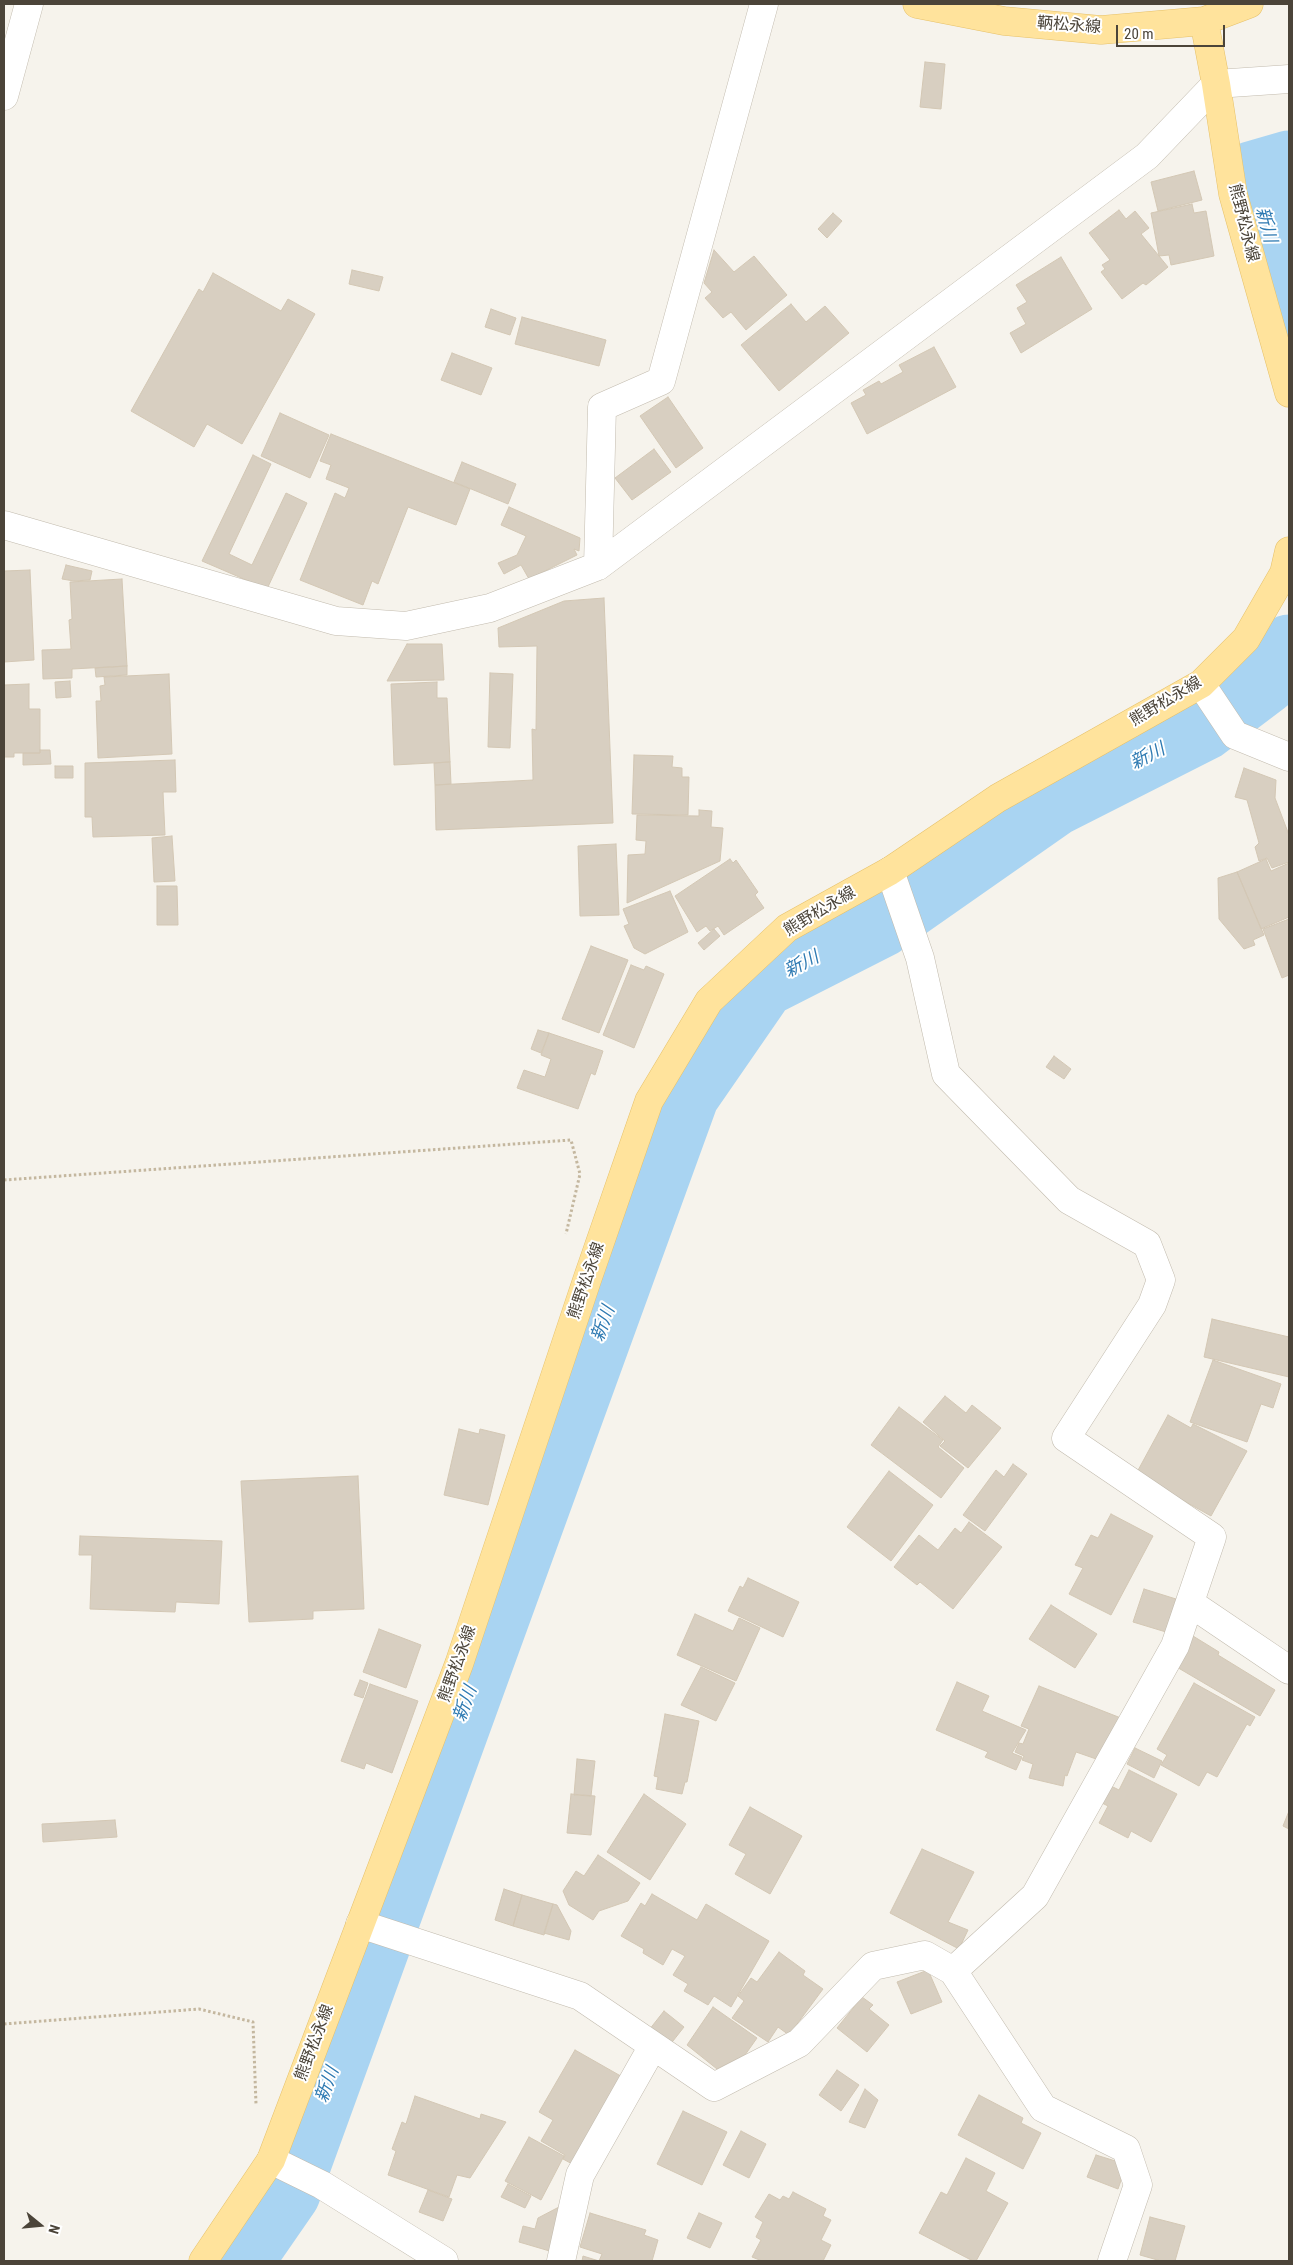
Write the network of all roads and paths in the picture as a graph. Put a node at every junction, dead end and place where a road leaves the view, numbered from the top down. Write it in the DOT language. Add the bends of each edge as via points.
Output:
graph roads {
  1 [pos="29,4"];
  2 [pos="764,4"];
  3 [pos="917,4"];
  4 [pos="1249,4"];
  5 [pos="1204,21"];
  6 [pos="1289,80"];
  7 [pos="1216,84"];
  8 [pos="4,96"];
  9 [pos="1289,393"];
  10 [pos="4,525"];
  11 [pos="1289,551"];
  12 [pos="598,566"];
  13 [pos="1201,684"];
  14 [pos="1289,757"];
  15 [pos="890,871"];
  16 [pos="4,1180"];
  17 [pos="565,1237"];
  18 [pos="1190,1603"];
  19 [pos="1289,1670"];
  20 [pos="360,1924"];
  21 [pos="953,1971"];
  22 [pos="4,2024"];
  23 [pos="653,2046"];
  24 [pos="256,2106"];
  25 [pos="279,2164"];
  26 [pos="203,2261"];
  27 [pos="444,2261"];
  28 [pos="561,2261"];
  29 [pos="1112,2261"];
  1 -- 8 [label="street"];
  2 -- 12 [label="street" via="661,380 602,407"];
  3 -- 5 [label="main road, 鞆松永線" via="1004,21 1101,30"];
  4 -- 5 [label="main road, 鞆松永線"];
  5 -- 7 [label="main road, 熊野松永線"];
  6 -- 7 [label="street"];
  7 -- 9 [label="main road, 熊野松永線" via="1233,194"];
  7 -- 12 [label="street" via="1148,156"];
  10 -- 12 [label="street" via="336,621 406,626 490,608"];
  11 -- 13 [label="main road, 熊野松永線" via="1284,573 1246,639"];
  13 -- 14 [label="street" via="1234,735"];
  13 -- 15 [label="main road, 熊野松永線" via="998,798"];
  15 -- 18 [label="street" via="920,958 946,1074 1069,1200 1147,1244 1162,1280 1152,1305 1066,1438 1212,1537"];
  15 -- 20 [label="main road, 熊野松永線" via="788,928 708,1001 649,1100 459,1664"];
  16 -- 17 [label="path" via="571,1140 580,1174"];
  18 -- 19 [label="street"];
  18 -- 21 [label="street" via="1175,1646 1035,1896"];
  20 -- 23 [label="street" via="580,1996"];
  20 -- 25 [label="main road, 熊野松永線"];
  21 -- 23 [label="street" via="925,1955 873,1966 799,2043 714,2087"];
  21 -- 29 [label="street" via="1043,2108 1126,2149 1138,2185"];
  22 -- 24 [label="path" via="199,2009 253,2022"];
  23 -- 28 [label="street" via="580,2175"];
  25 -- 26 [label="main road, 熊野松永線"];
  25 -- 27 [label="street" via="322,2185"];
}
